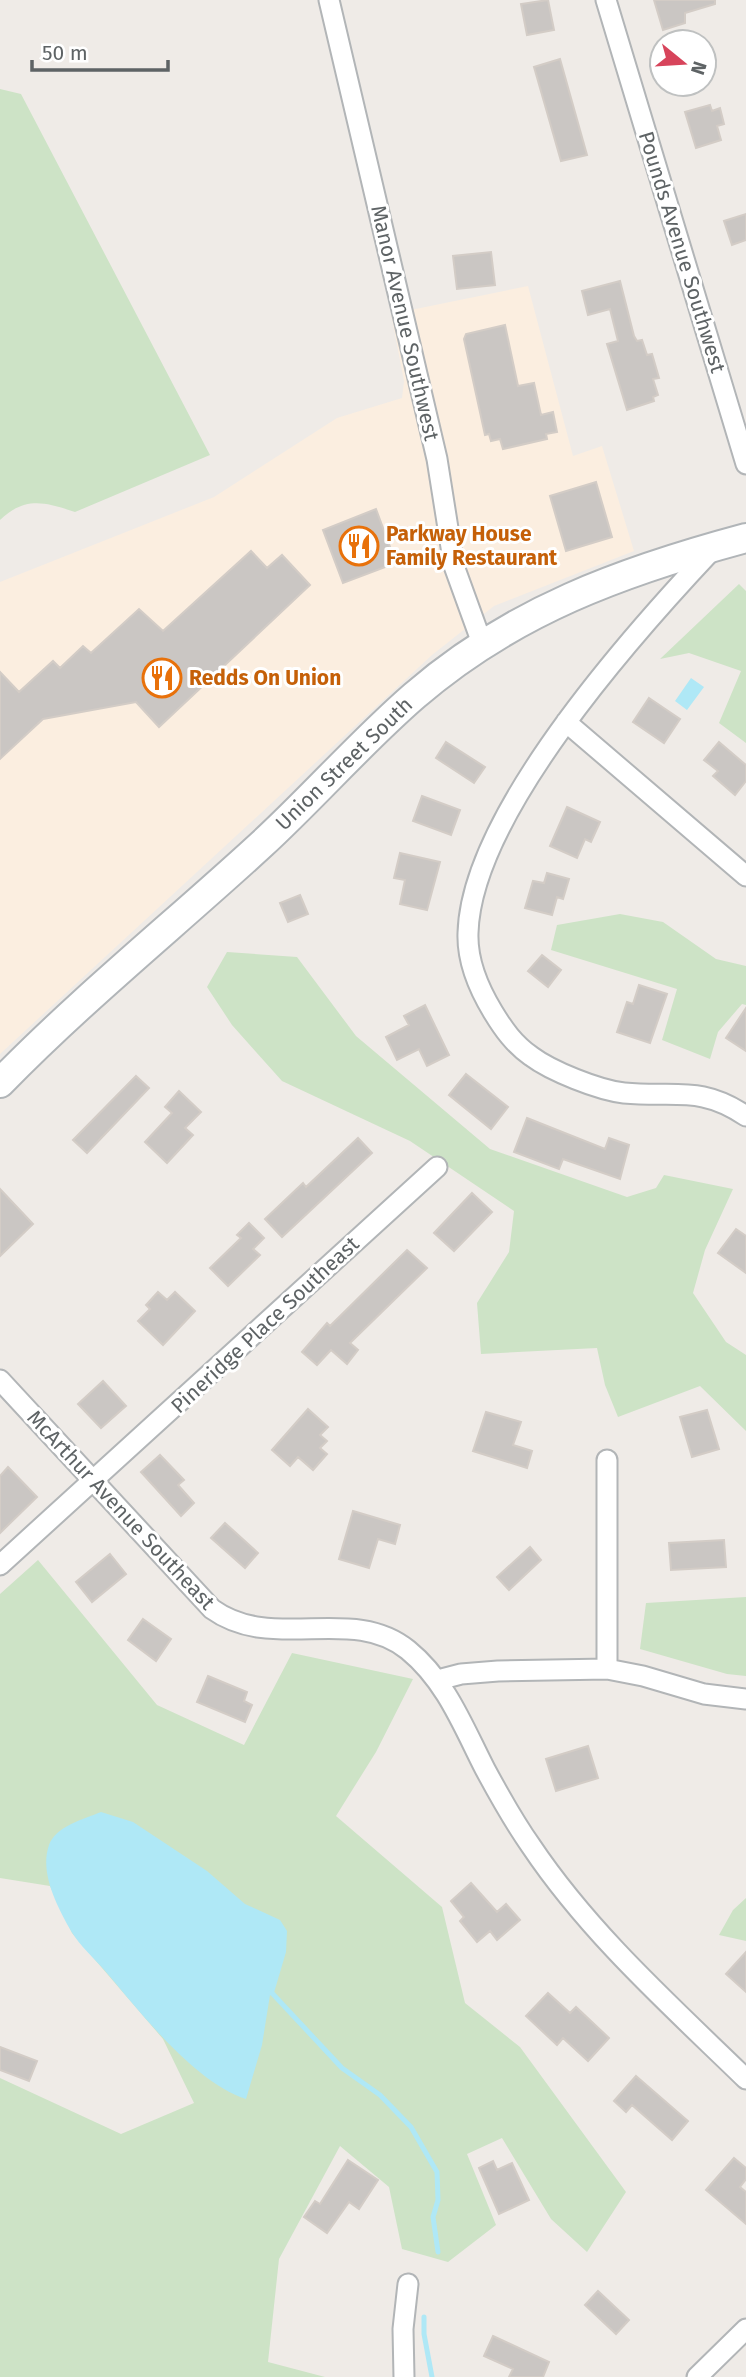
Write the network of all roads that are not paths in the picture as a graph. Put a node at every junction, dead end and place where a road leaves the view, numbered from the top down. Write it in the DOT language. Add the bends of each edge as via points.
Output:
graph roads {
  1 [pos="329,0"];
  2 [pos="606,0"];
  3 [pos="746,464"];
  4 [pos="746,538"];
  5 [pos="715,546"];
  6 [pos="483,646"];
  7 [pos="566,722"];
  8 [pos="746,876"];
  9 [pos="0,1083"];
  10 [pos="746,1116"];
  11 [pos="437,1167"];
  12 [pos="0,1380"];
  13 [pos="607,1460"];
  14 [pos="94,1483"];
  15 [pos="0,1565"];
  16 [pos="607,1669"];
  17 [pos="438,1680"];
  18 [pos="746,1699"];
  19 [pos="746,2079"];
  20 [pos="408,2284"];
  21 [pos="746,2329"];
  22 [pos="404,2377"];
  23 [pos="697,2377"];
  1 -- 6 [label="street, Manor Avenue Southwest" via="437,459 454,566"];
  2 -- 3 [label="street, Pounds Avenue Southwest"];
  4 -- 5 [label="main road, Union Street South"];
  5 -- 6 [label="main road, Union Street South" via="593,586 554,603"];
  5 -- 7 [label="street"];
  6 -- 9 [label="main road, Union Street South" via="414,696 263,843 61,1020"];
  7 -- 8 [label="street"];
  7 -- 10 [label="street" via="511,806 471,902 470,956 485,1000 513,1042 548,1067 622,1093 710,1096"];
  11 -- 14 [label="street, Pineridge Place Southeast"];
  12 -- 14 [label="street, McArthur Avenue Southeast"];
  13 -- 16 [label="street"];
  14 -- 15 [label="street, Pineridge Place Southeast"];
  14 -- 17 [label="street, McArthur Avenue Southeast" via="212,1609 230,1622 271,1630 361,1630 406,1648"];
  16 -- 17 [label="street" via="498,1671"];
  16 -- 18 [label="street" via="704,1694"];
  17 -- 19 [label="street, McArthur Avenue Southeast" via="531,1847 601,1934"];
  20 -- 22 [label="street"];
  21 -- 23 [label="street"];
}
